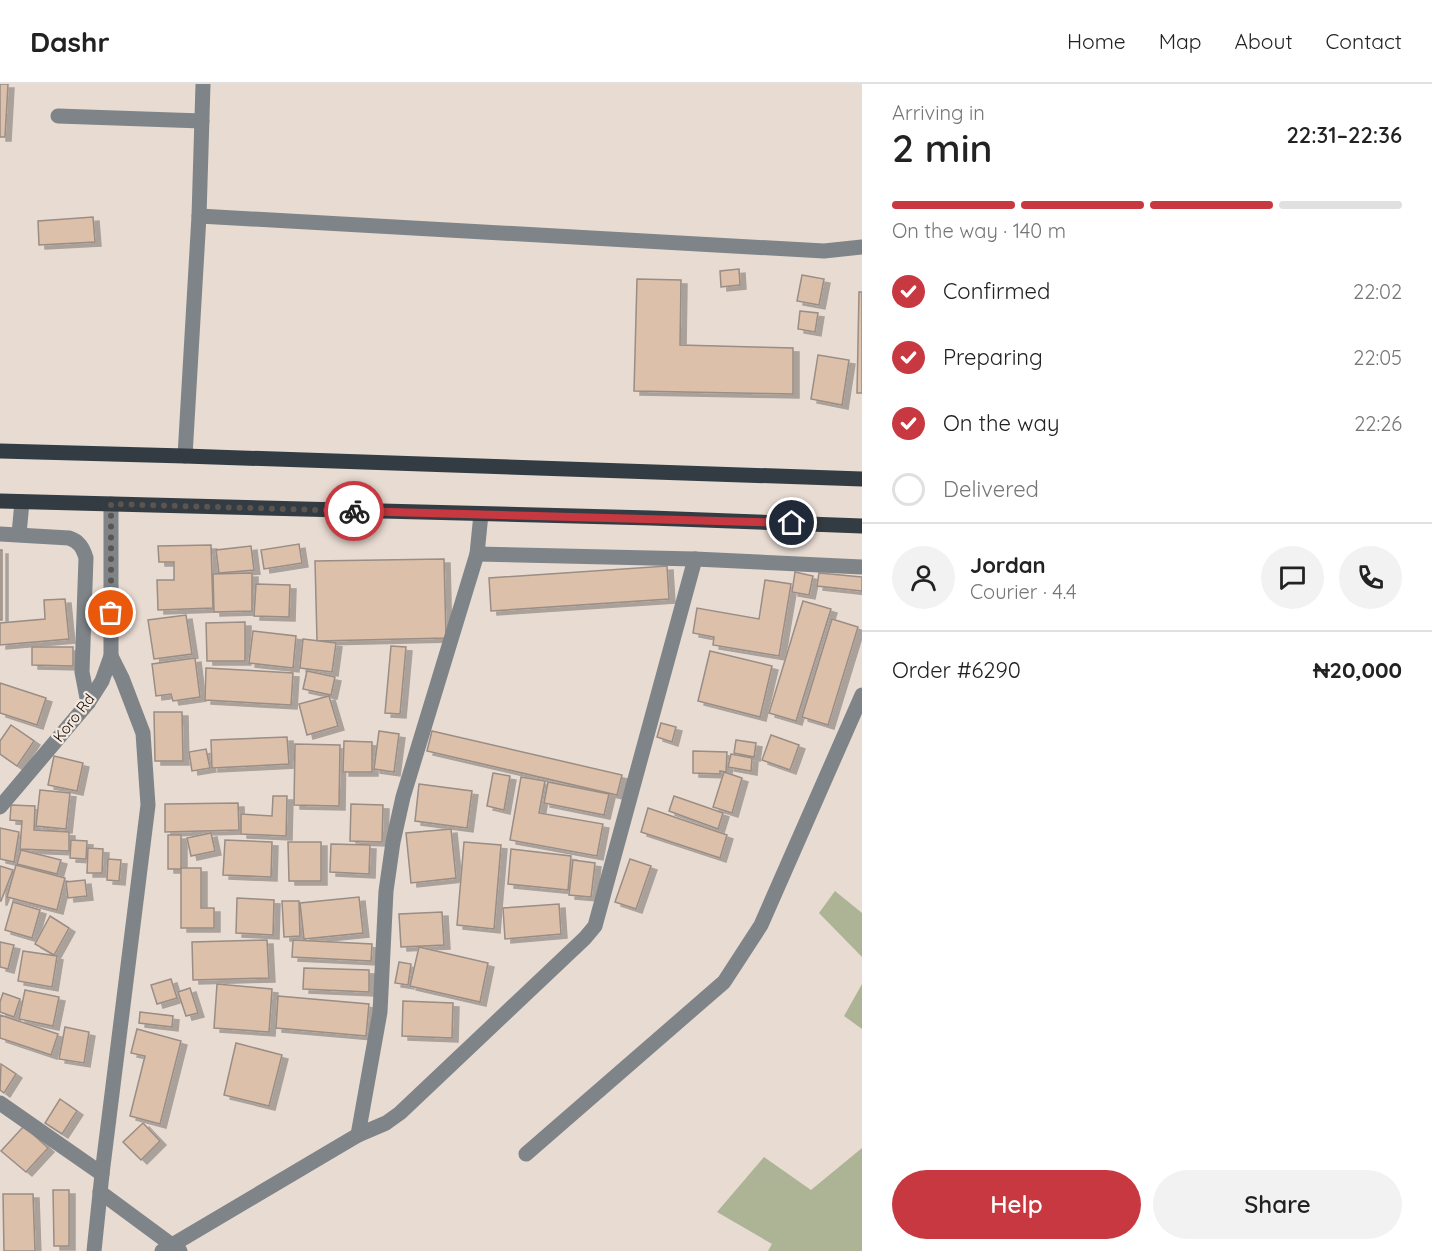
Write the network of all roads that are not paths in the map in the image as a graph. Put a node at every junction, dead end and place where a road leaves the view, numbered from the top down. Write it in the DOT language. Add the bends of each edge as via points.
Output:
graph roads {
  1 [pos="203,84"];
  2 [pos="58,117"];
  3 [pos="202,121"];
  4 [pos="199,216"];
  5 [pos="862,247"];
  6 [pos="0,451"];
  7 [pos="185,456"];
  8 [pos="862,479"];
  9 [pos="0,501"];
  10 [pos="22,501"];
  11 [pos="111,504"];
  12 [pos="481,514"];
  13 [pos="862,526"];
  14 [pos="0,534"];
  15 [pos="19,534"];
  16 [pos="477,554"];
  17 [pos="695,559"];
  18 [pos="862,567"];
  19 [pos="111,656"];
  20 [pos="862,695"];
  21 [pos="88,703"];
  22 [pos="0,807"];
  23 [pos="0,1103"];
  24 [pos="358,1135"];
  25 [pos="526,1154"];
  26 [pos="102,1173"];
  27 [pos="100,1192"];
  28 [pos="172,1249"];
  29 [pos="94,1251"];
  1 -- 3 [label="street"];
  2 -- 3 [label="street"];
  3 -- 4 [label="street"];
  4 -- 5 [label="street" via="824,251"];
  4 -- 7 [label="street"];
  6 -- 7 [label="main road"];
  7 -- 8 [label="main road"];
  9 -- 10 [label="main road"];
  10 -- 11 [label="main road"];
  10 -- 15 [label="street"];
  11 -- 12 [label="main road"];
  11 -- 19 [label="street, Koro Rd"];
  12 -- 13 [label="main road"];
  12 -- 16 [label="street"];
  14 -- 15 [label="street"];
  15 -- 21 [label="street" via="69,537 84,552 82,672"];
  16 -- 17 [label="street"];
  16 -- 24 [label="street" via="403,796 393,842 386,891 380,1012"];
  17 -- 18 [label="street"];
  17 -- 24 [label="street" via="595,926 400,1113"];
  19 -- 21 [label="street, Koro Rd"];
  19 -- 26 [label="street" via="143,733 148,805"];
  20 -- 25 [label="street" via="761,925 724,982"];
  21 -- 22 [label="street, Koro Rd"];
  23 -- 26 [label="street"];
  24 -- 28 [label="street"];
  26 -- 27 [label="street"];
  27 -- 28 [label="street"];
  27 -- 29 [label="street"];
}
